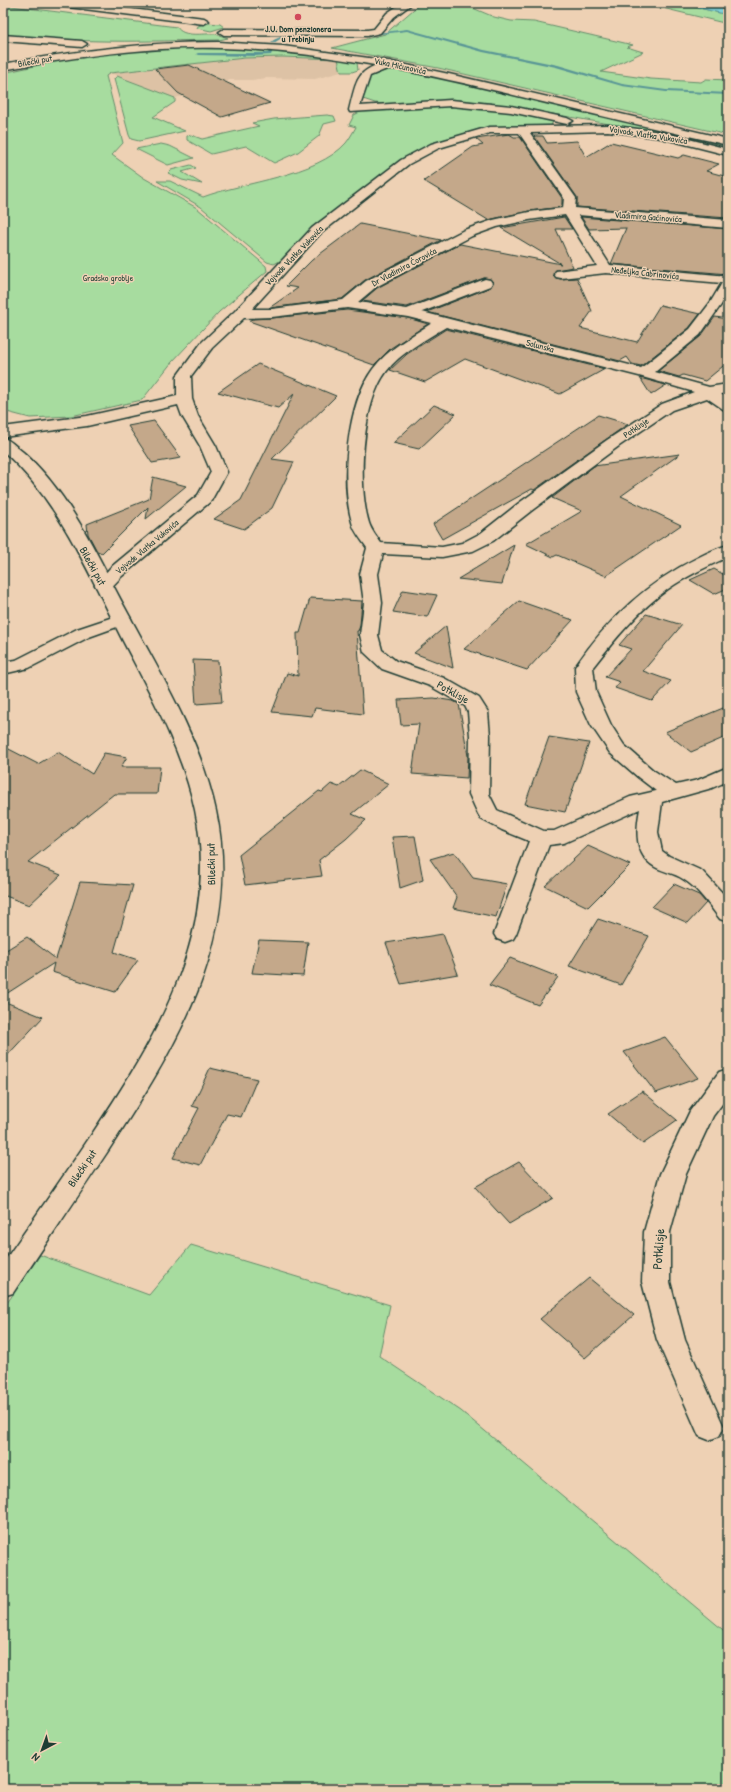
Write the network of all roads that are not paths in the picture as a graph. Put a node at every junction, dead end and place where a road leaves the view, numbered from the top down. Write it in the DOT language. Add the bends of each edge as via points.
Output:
graph roads {
  1 [pos="60,3"];
  2 [pos="408,3"];
  3 [pos="188,29"];
  4 [pos="222,29"];
  5 [pos="3,38"];
  6 [pos="3,44"];
  7 [pos="155,46"];
  8 [pos="66,55"];
  9 [pos="390,64"];
  10 [pos="3,67"];
  11 [pos="556,125"];
  12 [pos="522,131"];
  13 [pos="728,142"];
  14 [pos="728,152"];
  15 [pos="569,211"];
  16 [pos="728,224"];
  17 [pos="606,269"];
  18 [pos="561,274"];
  19 [pos="728,280"];
  20 [pos="485,283"];
  21 [pos="728,284"];
  22 [pos="347,304"];
  23 [pos="408,313"];
  24 [pos="240,314"];
  25 [pos="444,322"];
  26 [pos="644,373"];
  27 [pos="728,388"];
  28 [pos="709,392"];
  29 [pos="184,400"];
  30 [pos="728,406"];
  31 [pos="3,432"];
  32 [pos="3,443"];
  33 [pos="376,548"];
  34 [pos="728,550"];
  35 [pos="104,585"];
  36 [pos="122,619"];
  37 [pos="3,668"];
  38 [pos="728,773"];
  39 [pos="673,793"];
  40 [pos="652,798"];
  41 [pos="541,838"];
  42 [pos="728,914"];
  43 [pos="505,934"];
  44 [pos="728,1078"];
  45 [pos="3,1285"];
  46 [pos="710,1427"];
  1 -- 3 [label="street" via="207,20 189,25"];
  2 -- 4 [label="street" via="390,15 376,31 367,33"];
  5 -- 7 [label="street" via="74,44"];
  6 -- 8 [label="street"];
  7 -- 8 [label="street, Vuka Mićunovića"];
  7 -- 9 [label="street, Vuka Mićunovića" via="263,47 340,55"];
  8 -- 10 [label="street, Bilećki put"];
  9 -- 11 [label="street" via="366,74 354,110 451,103 511,109"];
  9 -- 13 [label="street, Vuka Mićunovića"];
  11 -- 12 [label="street, Vojvode Vlatka Vukovića"];
  11 -- 14 [label="street, Vojvode Vlatka Vukovića" via="608,128 661,136"];
  12 -- 15 [label="street, Neđeljka Čabrinovića" via="570,198"];
  12 -- 24 [label="street, Vojvode Vlatka Vukovića" via="489,130 435,146 405,162 316,231"];
  15 -- 16 [label="street, Vladimira Gaćinovića"];
  15 -- 17 [label="street, Neđeljka Čabrinovića"];
  15 -- 22 [label="street, Dr Vladimira Ćorovića" via="493,224 468,233 371,284"];
  17 -- 18 [label="street"];
  17 -- 19 [label="street, Neđeljka Čabrinovića"];
  20 -- 23 [label="street"];
  21 -- 26 [label="street" via="695,332"];
  22 -- 23 [label="street, Solunska"];
  22 -- 24 [label="street"];
  23 -- 25 [label="street, Solunska"];
  24 -- 29 [label="street, Vojvode Vlatka Vukovića" via="207,345 184,376"];
  25 -- 26 [label="street, Solunska"];
  25 -- 33 [label="street" via="390,358 370,386 359,423 355,463 356,495 360,523"];
  26 -- 28 [label="street, Solunska"];
  27 -- 28 [label="street, Potklisje"];
  28 -- 30 [label="street, Solunska"];
  28 -- 33 [label="street, Potklisje" via="667,407 600,452 487,537 466,547 442,552"];
  29 -- 31 [label="street" via="87,421"];
  29 -- 35 [label="street, Vojvode Vlatka Vukovića" via="219,472 205,498 116,572"];
  32 -- 35 [label="street, Bilećki put" via="30,467 51,495"];
  33 -- 41 [label="street, Potklisje" via="369,574 373,603 369,635 373,652 389,665 437,682 472,702 478,712 480,794 488,814"];
  34 -- 39 [label="street" via="653,592 602,643 584,667 586,692 601,725 617,749"];
  35 -- 36 [label="street, Bilećki put"];
  36 -- 37 [label="street" via="83,633 22,664"];
  36 -- 45 [label="street, Bilećki put" via="178,731 198,786 210,836 212,864 208,916 188,989 161,1047 103,1138"];
  38 -- 39 [label="street" via="705,784"];
  39 -- 40 [label="street"];
  40 -- 41 [label="street" via="636,802 557,838"];
  40 -- 42 [label="street" via="648,846 660,860 691,874 716,898"];
  41 -- 43 [label="street"];
  44 -- 46 [label="street, Potklisje" via="703,1111 673,1174 657,1232 656,1282 670,1340"];
}
